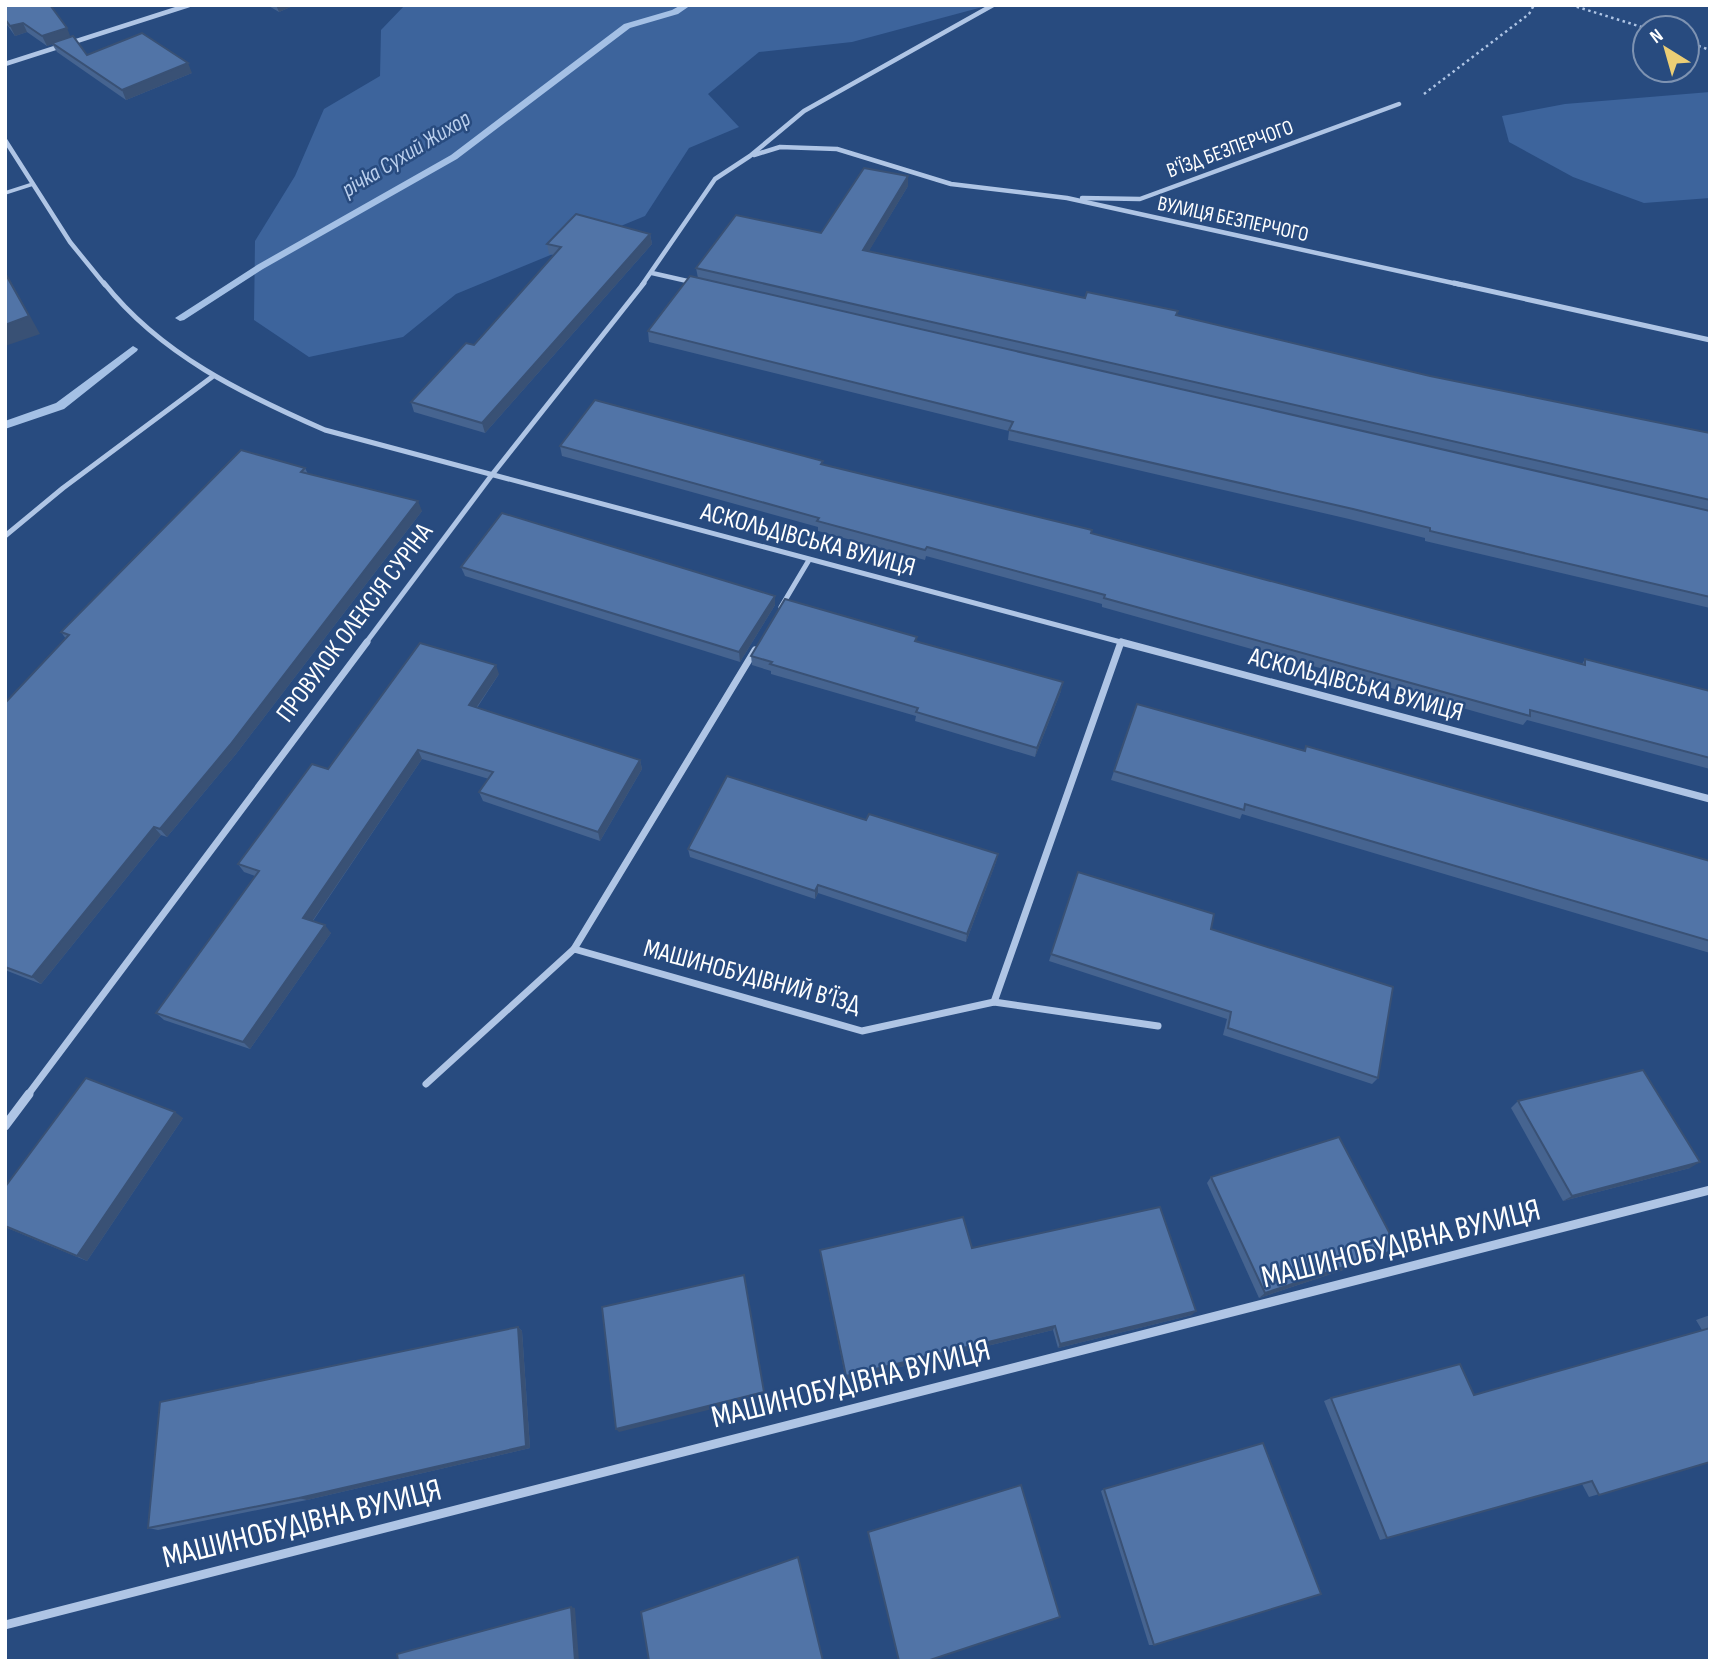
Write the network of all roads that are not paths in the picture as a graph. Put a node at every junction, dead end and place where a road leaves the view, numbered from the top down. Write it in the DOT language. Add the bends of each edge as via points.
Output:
graph roads {
  1 [pos="189,5"];
  2 [pos="993,5"];
  3 [pos="5,64"];
  4 [pos="1399,104"];
  5 [pos="5,140"];
  6 [pos="750,156"];
  7 [pos="33,184"];
  8 [pos="5,193"];
  9 [pos="1067,198"];
  10 [pos="652,273"];
  11 [pos="703,285"];
  12 [pos="1710,341"];
  13 [pos="212,377"];
  14 [pos="491,476"];
  15 [pos="5,536"];
  16 [pos="809,560"];
  17 [pos="774,619"];
  18 [pos="1121,642"];
  19 [pos="760,643"];
  20 [pos="1710,799"];
  21 [pos="574,949"];
  22 [pos="994,1002"];
  23 [pos="1158,1026"];
  24 [pos="426,1084"];
  25 [pos="5,1126"];
  26 [pos="1710,1190"];
  27 [pos="5,1625"];
  1 -- 3 [label="street"];
  2 -- 6 [label="street" via="804,111"];
  4 -- 9 [label="street, В'ЇЗД БЕЗПЕРЧОГО" via="1140,199"];
  5 -- 7 [label="street, АСКОЛЬДІВСЬКА ВУЛИЦЯ"];
  6 -- 9 [label="street, ВУЛИЦЯ БЕЗПЕРЧОГО" via="780,147 837,149 951,184"];
  6 -- 10 [label="street, ПРОВУЛОК ОЛЕКСІЯ СУРІНА" via="715,179"];
  7 -- 8 [label="lane"];
  7 -- 13 [label="street, АСКОЛЬДІВСЬКА ВУЛИЦЯ" via="70,242 121,305"];
  9 -- 12 [label="street, ВУЛИЦЯ БЕЗПЕРЧОГО"];
  10 -- 11 [label="street"];
  10 -- 14 [label="street, ПРОВУЛОК ОЛЕКСІЯ СУРІНА"];
  13 -- 14 [label="street, АСКОЛЬДІВСЬКА ВУЛИЦЯ" via="325,430"];
  13 -- 15 [label="street"];
  14 -- 16 [label="street, АСКОЛЬДІВСЬКА ВУЛИЦЯ"];
  14 -- 25 [label="street, ПРОВУЛОК ОЛЕКСІЯ СУРІНА"];
  16 -- 17 [label="street"];
  16 -- 18 [label="street, АСКОЛЬДІВСЬКА ВУЛИЦЯ"];
  18 -- 20 [label="street, АСКОЛЬДІВСЬКА ВУЛИЦЯ"];
  18 -- 22 [label="street"];
  19 -- 21 [label="street"];
  21 -- 22 [label="street, МАШИНОБУДІВНИЙ В’ЇЗД" via="862,1031"];
  21 -- 24 [label="street"];
  22 -- 23 [label="street, МАШИНОБУДІВНИЙ В’ЇЗД"];
  26 -- 27 [label="street, МАШИНОБУДІВНА ВУЛИЦЯ"];
}
